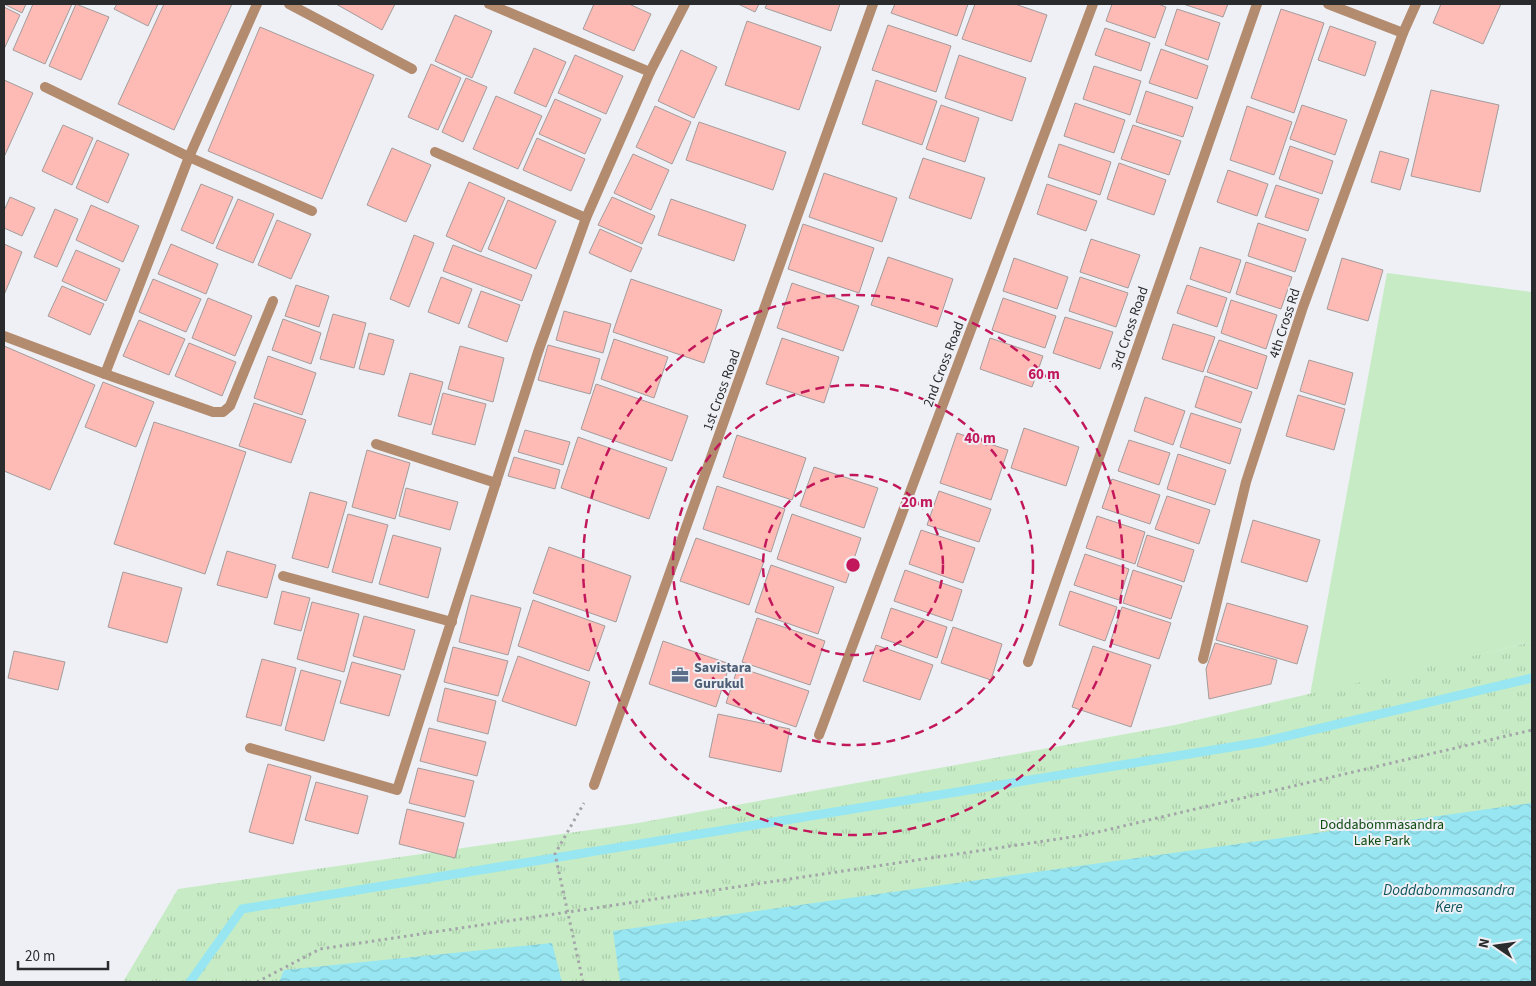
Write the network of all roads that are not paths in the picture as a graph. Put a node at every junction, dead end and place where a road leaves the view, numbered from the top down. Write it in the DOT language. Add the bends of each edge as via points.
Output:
graph roads {
  1 [pos="257,4"];
  2 [pos="289,4"];
  3 [pos="489,4"];
  4 [pos="685,4"];
  5 [pos="874,4"];
  6 [pos="1093,4"];
  7 [pos="1257,4"];
  8 [pos="1328,4"];
  9 [pos="1416,4"];
  10 [pos="1403,33"];
  11 [pos="412,69"];
  12 [pos="650,72"];
  13 [pos="45,87"];
  14 [pos="435,152"];
  15 [pos="189,157"];
  16 [pos="312,211"];
  17 [pos="586,218"];
  18 [pos="273,301"];
  19 [pos="4,336"];
  20 [pos="105,374"];
  21 [pos="376,444"];
  22 [pos="496,483"];
  23 [pos="283,576"];
  24 [pos="452,622"];
  25 [pos="1203,659"];
  26 [pos="1028,662"];
  27 [pos="819,735"];
  28 [pos="250,748"];
  29 [pos="594,785"];
  1 -- 15 [label="street"];
  2 -- 11 [label="street"];
  3 -- 12 [label="street"];
  4 -- 12 [label="street"];
  5 -- 29 [label="street, 1st Cross Road"];
  6 -- 27 [label="street, 2nd Cross Road"];
  7 -- 26 [label="street, 3rd Cross Road"];
  8 -- 10 [label="street"];
  9 -- 10 [label="street, 4th Cross Rd"];
  10 -- 25 [label="street, 4th Cross Rd" via="1303,307 1252,464"];
  12 -- 17 [label="street"];
  13 -- 15 [label="street"];
  14 -- 17 [label="street"];
  15 -- 16 [label="street"];
  15 -- 20 [label="street"];
  17 -- 22 [label="street"];
  18 -- 20 [label="street" via="230,406 223,412 213,412"];
  19 -- 20 [label="street"];
  21 -- 22 [label="street"];
  22 -- 24 [label="street"];
  23 -- 24 [label="street"];
  24 -- 28 [label="street" via="397,790"];
}
